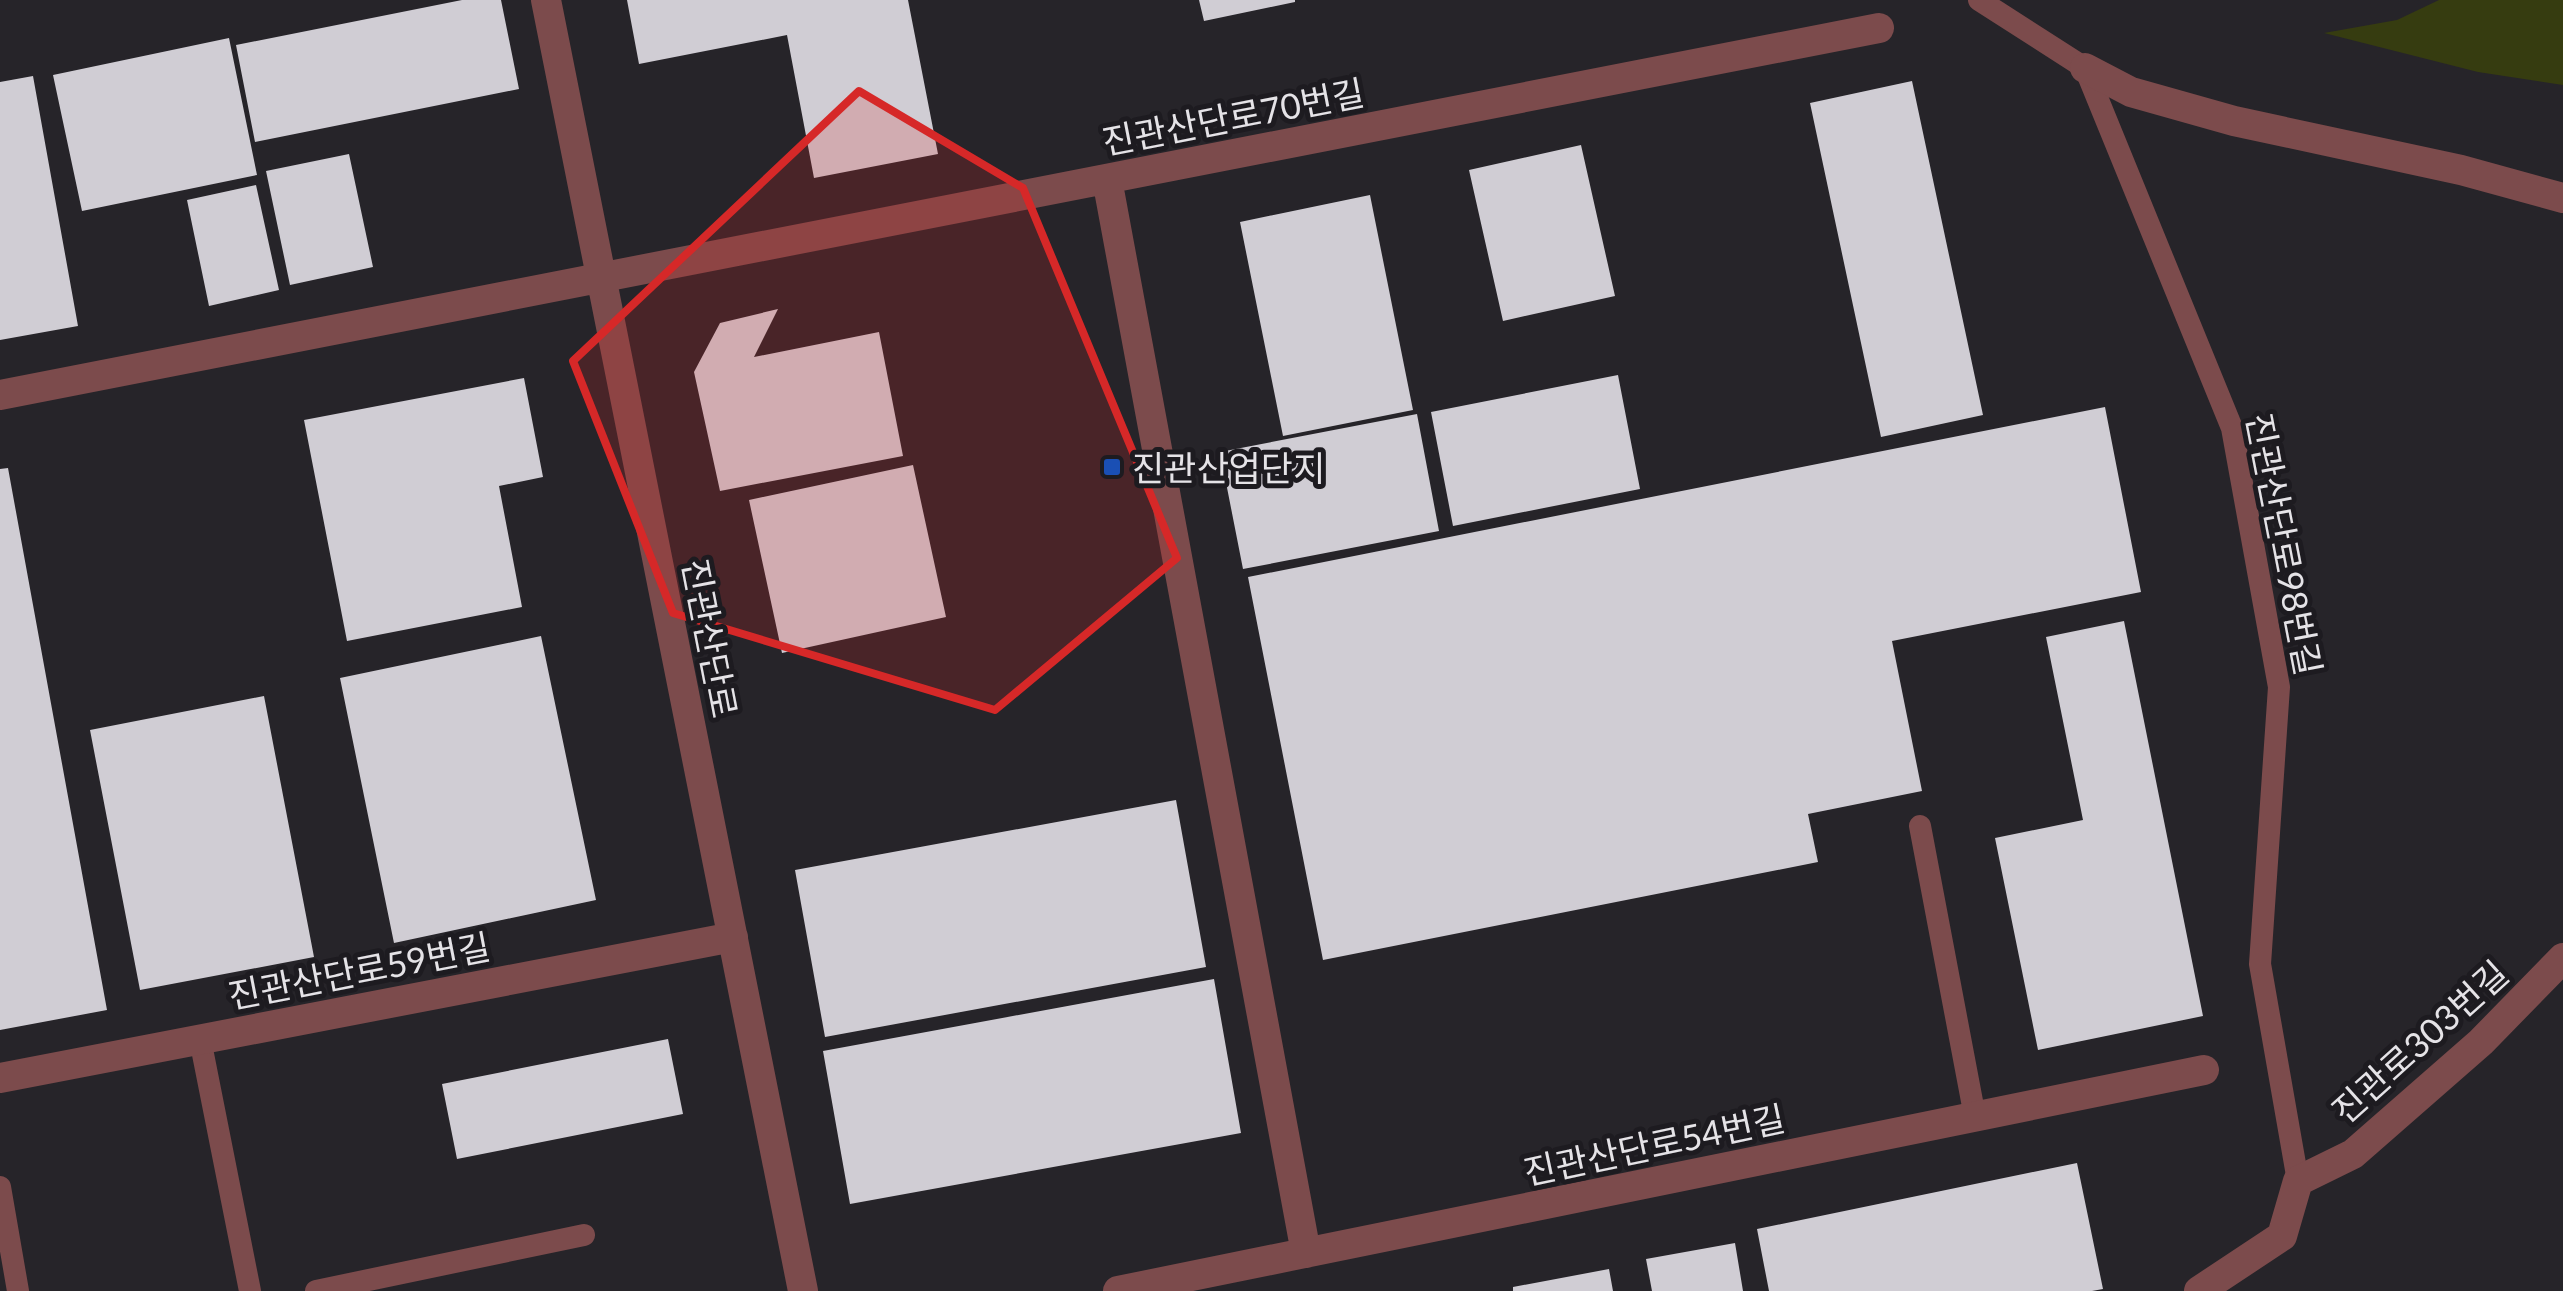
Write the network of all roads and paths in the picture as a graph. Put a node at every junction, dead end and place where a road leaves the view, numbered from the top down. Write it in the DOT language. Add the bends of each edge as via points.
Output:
graph roads {
  1 [pos="546,0"];
  2 [pos="1979,0"];
  3 [pos="1879,28"];
  4 [pos="2085,68"];
  5 [pos="1108,179"];
  6 [pos="2563,198"];
  7 [pos="601,277"];
  8 [pos="0,395"];
  9 [pos="1920,826"];
  10 [pos="733,937"];
  11 [pos="2563,958"];
  12 [pos="200,1039"];
  13 [pos="2204,1070"];
  14 [pos="0,1078"];
  15 [pos="1975,1117"];
  16 [pos="2298,1181"];
  17 [pos="0,1187"];
  18 [pos="584,1235"];
  19 [pos="1306,1253"];
  20 [pos="18,1291"];
  21 [pos="250,1291"];
  22 [pos="316,1291"];
  23 [pos="803,1291"];
  24 [pos="1118,1291"];
  25 [pos="2199,1291"];
  1 -- 7 [label="street, 진관산단로"];
  2 -- 4 [label="lane"];
  3 -- 5 [label="street, 진관산단로70번길"];
  4 -- 6 [label="street" via="2132,92 2234,121"];
  4 -- 16 [label="lane, 진관산단로98번길" via="2232,428 2280,687 2260,964"];
  5 -- 7 [label="street, 진관산단로70번길"];
  5 -- 19 [label="street"];
  7 -- 8 [label="street"];
  7 -- 10 [label="street, 진관산단로"];
  9 -- 15 [label="lane"];
  10 -- 12 [label="street, 진관산단로59번길"];
  10 -- 23 [label="street, 진관산단로"];
  11 -- 16 [label="street, 진관로303번길" via="2481,1042 2353,1154"];
  12 -- 14 [label="street, 진관산단로59번길"];
  12 -- 21 [label="lane"];
  13 -- 15 [label="street, 진관산단로54번길"];
  15 -- 19 [label="street, 진관산단로54번길"];
  16 -- 25 [label="street" via="2282,1236"];
  17 -- 20 [label="lane"];
  18 -- 22 [label="lane"];
  19 -- 24 [label="street, 진관산단로54번길"];
}
